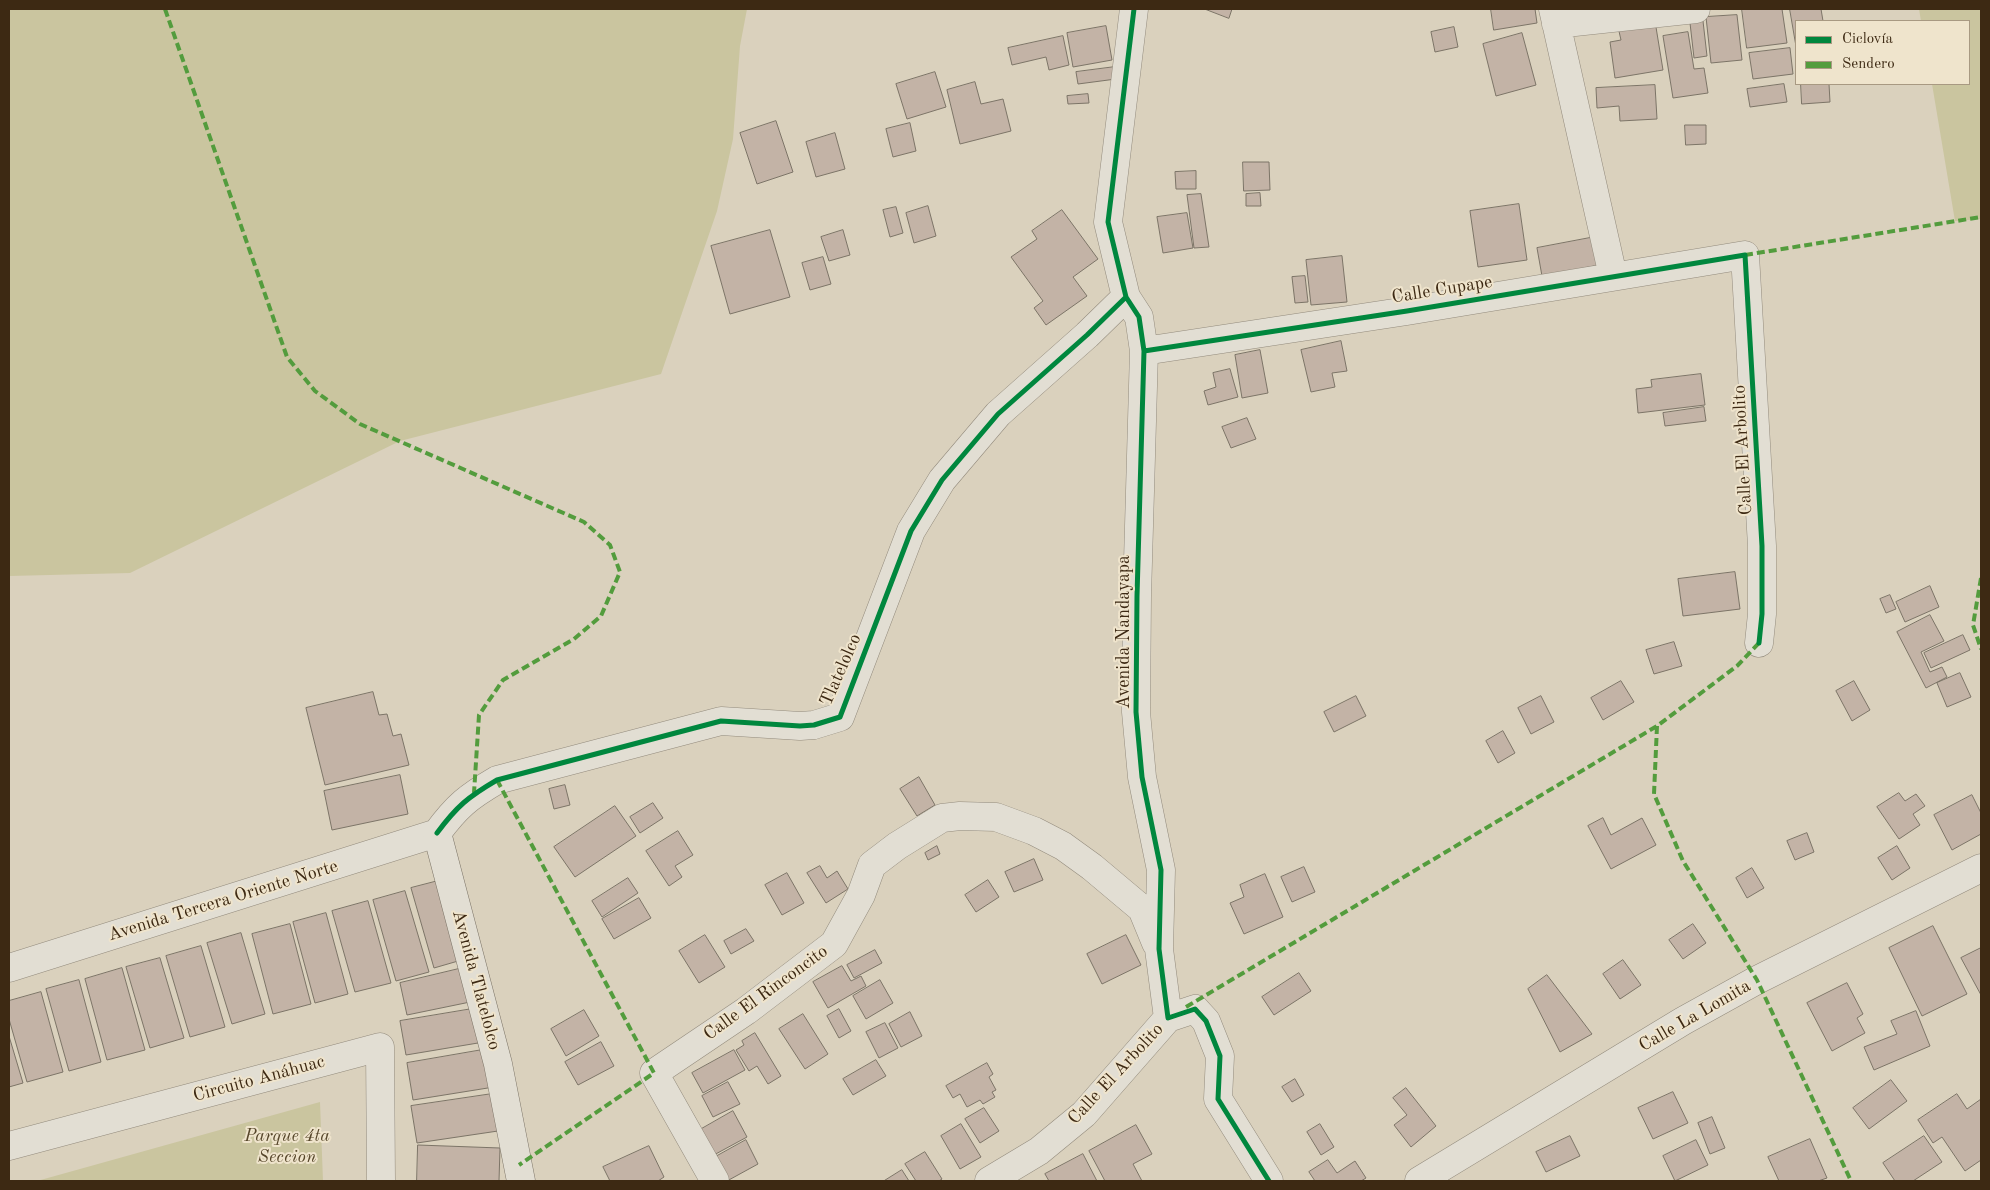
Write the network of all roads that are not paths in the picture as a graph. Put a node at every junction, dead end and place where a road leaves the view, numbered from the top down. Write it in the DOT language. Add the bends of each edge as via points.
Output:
graph roads {
  1 [pos="1134,9"];
  2 [pos="1696,9"];
  3 [pos="1554,16"];
  4 [pos="1745,255"];
  5 [pos="1613,276"];
  6 [pos="1126,296"];
  7 [pos="1144,350"];
  8 [pos="1759,643"];
  9 [pos="436,833"];
  10 [pos="1981,868"];
  11 [pos="1158,949"];
  12 [pos="9,968"];
  13 [pos="1168,1018"];
  14 [pos="9,1146"];
  15 [pos="381,1181"];
  16 [pos="521,1181"];
  17 [pos="715,1181"];
  18 [pos="989,1181"];
  19 [pos="1269,1181"];
  20 [pos="1419,1181"];
  1 -- 6 [label="street, Avenida Nandayapa" via="1108,222"];
  2 -- 3 [label="street"];
  3 -- 5 [label="street"];
  4 -- 5 [label="street, Calle Cupape"];
  4 -- 8 [label="street, Calle El Arbolito" via="1762,546"];
  5 -- 7 [label="street, Calle Cupape"];
  6 -- 7 [label="street, Avenida Nandayapa" via="1139,317"];
  6 -- 9 [label="street, Tlatelolco" via="1087,336 998,414 942,480 911,531 840,716 800,726 722,721 497,780 454,810"];
  7 -- 11 [label="street, Avenida Nandayapa" via="1136,712 1142,777 1161,870"];
  9 -- 12 [label="street, Avenida Tercera Oriente Norte"];
  9 -- 16 [label="street, Avenida Tlatelolco" via="498,1064"];
  10 -- 20 [label="street, Calle La Lomita" via="1757,980"];
  11 -- 13 [label="street, Avenida Nandayapa"];
  11 -- 17 [label="street, Calle El Rinconcito" via="1142,909 1063,846 1034,831 996,818 942,818 872,865 861,895 834,944 746,1011 654,1073"];
  13 -- 18 [label="street, Calle El Arbolito" via="1084,1114 1039,1151"];
  13 -- 19 [label="street" via="1195,1009 1206,1021 1220,1056 1218,1099"];
  14 -- 15 [label="street, Circuito Anáhuac" via="380,1047"];
}
